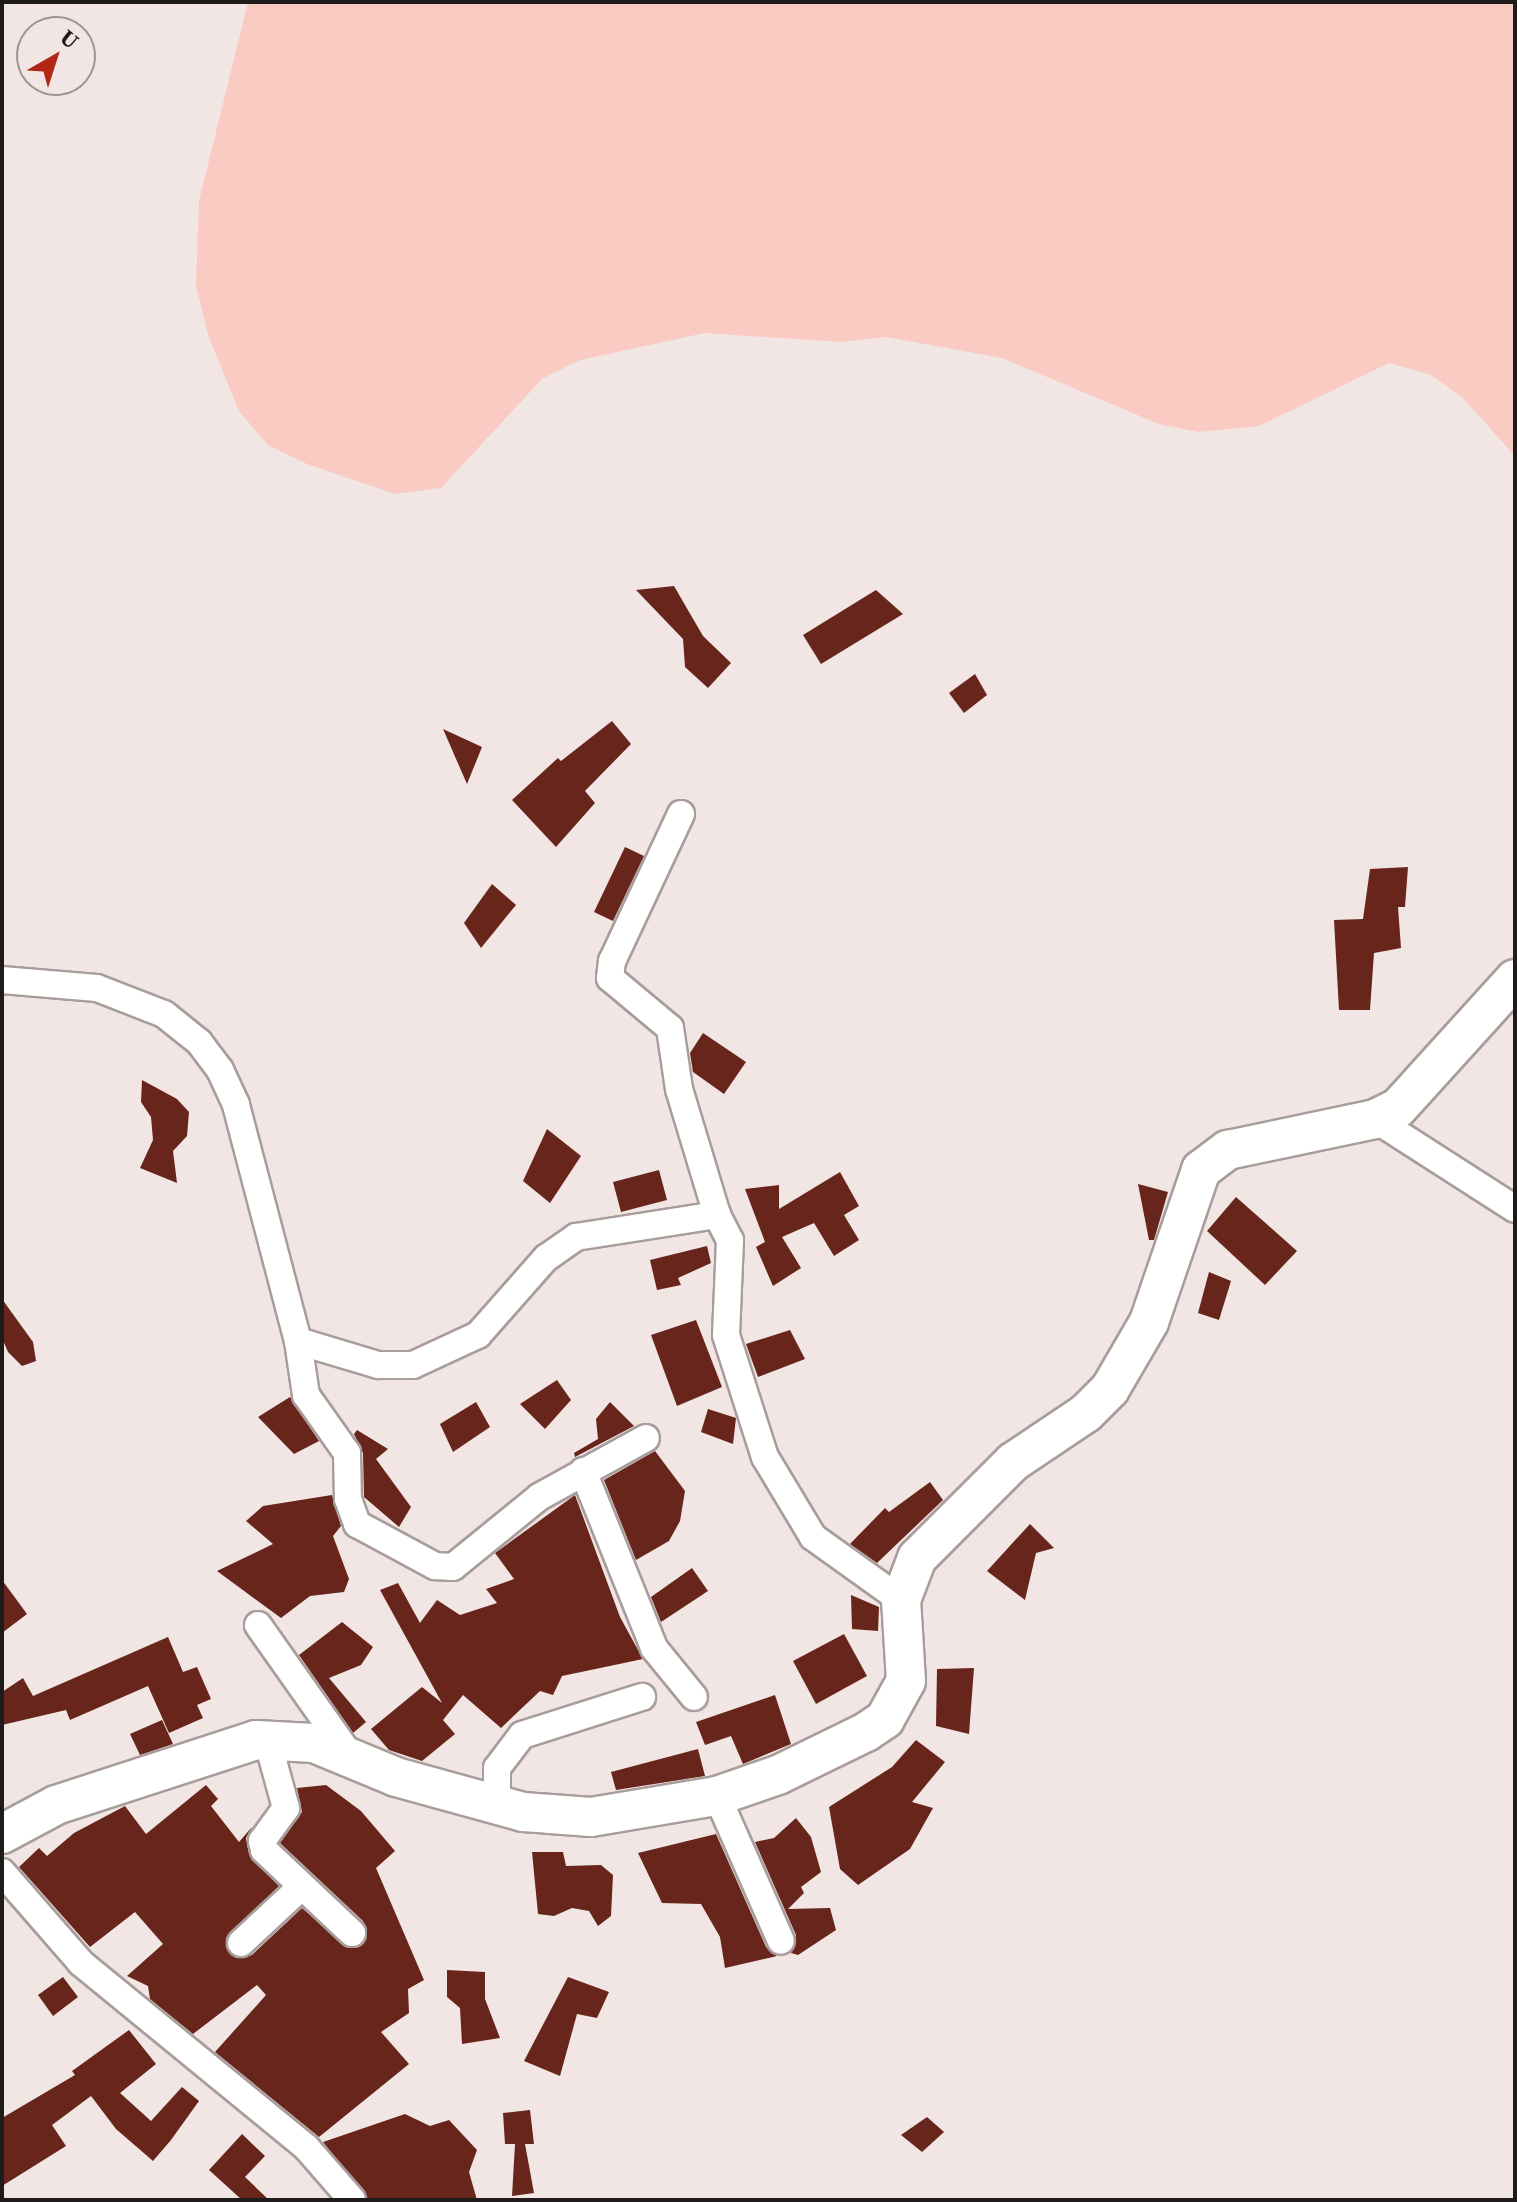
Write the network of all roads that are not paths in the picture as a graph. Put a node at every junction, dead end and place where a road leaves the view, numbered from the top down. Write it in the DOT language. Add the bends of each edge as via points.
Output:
graph roads {
  1 [pos="681,814"];
  2 [pos="1515,979"];
  3 [pos="2,980"];
  4 [pos="1375,1119"];
  5 [pos="1515,1209"];
  6 [pos="717,1215"];
  7 [pos="298,1341"];
  8 [pos="646,1438"];
  9 [pos="583,1471"];
  10 [pos="901,1600"];
  11 [pos="258,1625"];
  12 [pos="642,1697"];
  13 [pos="694,1697"];
  14 [pos="267,1739"];
  15 [pos="351,1757"];
  16 [pos="717,1796"];
  17 [pos="497,1805"];
  18 [pos="2,1834"];
  19 [pos="2,1872"];
  20 [pos="300,1888"];
  21 [pos="352,1933"];
  22 [pos="781,1941"];
  23 [pos="241,1943"];
  24 [pos="352,2200"];
  1 -- 6 [label="street" via="608,974 615,986 670,1028 679,1089"];
  2 -- 4 [label="street" via="1408,1099"];
  3 -- 7 [label="street" via="97,988 164,1014 199,1042 236,1105"];
  4 -- 5 [label="street"];
  4 -- 10 [label="street" via="1243,1146 1212,1159 1187,1202 1149,1322 1110,1389 1086,1413 1013,1462 917,1558"];
  6 -- 7 [label="street" via="576,1237 546,1258 478,1335 413,1365 378,1365"];
  6 -- 10 [label="street" via="730,1240 726,1335 765,1457 813,1537"];
  7 -- 9 [label="street" via="306,1395 347,1453 348,1499 357,1524 411,1557 453,1567 539,1497"];
  8 -- 9 [label="street"];
  9 -- 13 [label="street" via="654,1648"];
  10 -- 16 [label="street" via="909,1666 899,1700 885,1719 817,1758"];
  11 -- 15 [label="street"];
  12 -- 17 [label="street" via="522,1735 499,1760"];
  14 -- 15 [label="street" via="314,1743"];
  14 -- 18 [label="street" via="197,1755 56,1805"];
  14 -- 20 [label="street" via="286,1808 262,1846"];
  15 -- 17 [label="street" via="396,1777"];
  16 -- 17 [label="street" via="591,1817"];
  16 -- 22 [label="street"];
  19 -- 24 [label="street" via="81,1963 306,2147"];
  20 -- 21 [label="street"];
  20 -- 23 [label="street"];
}
